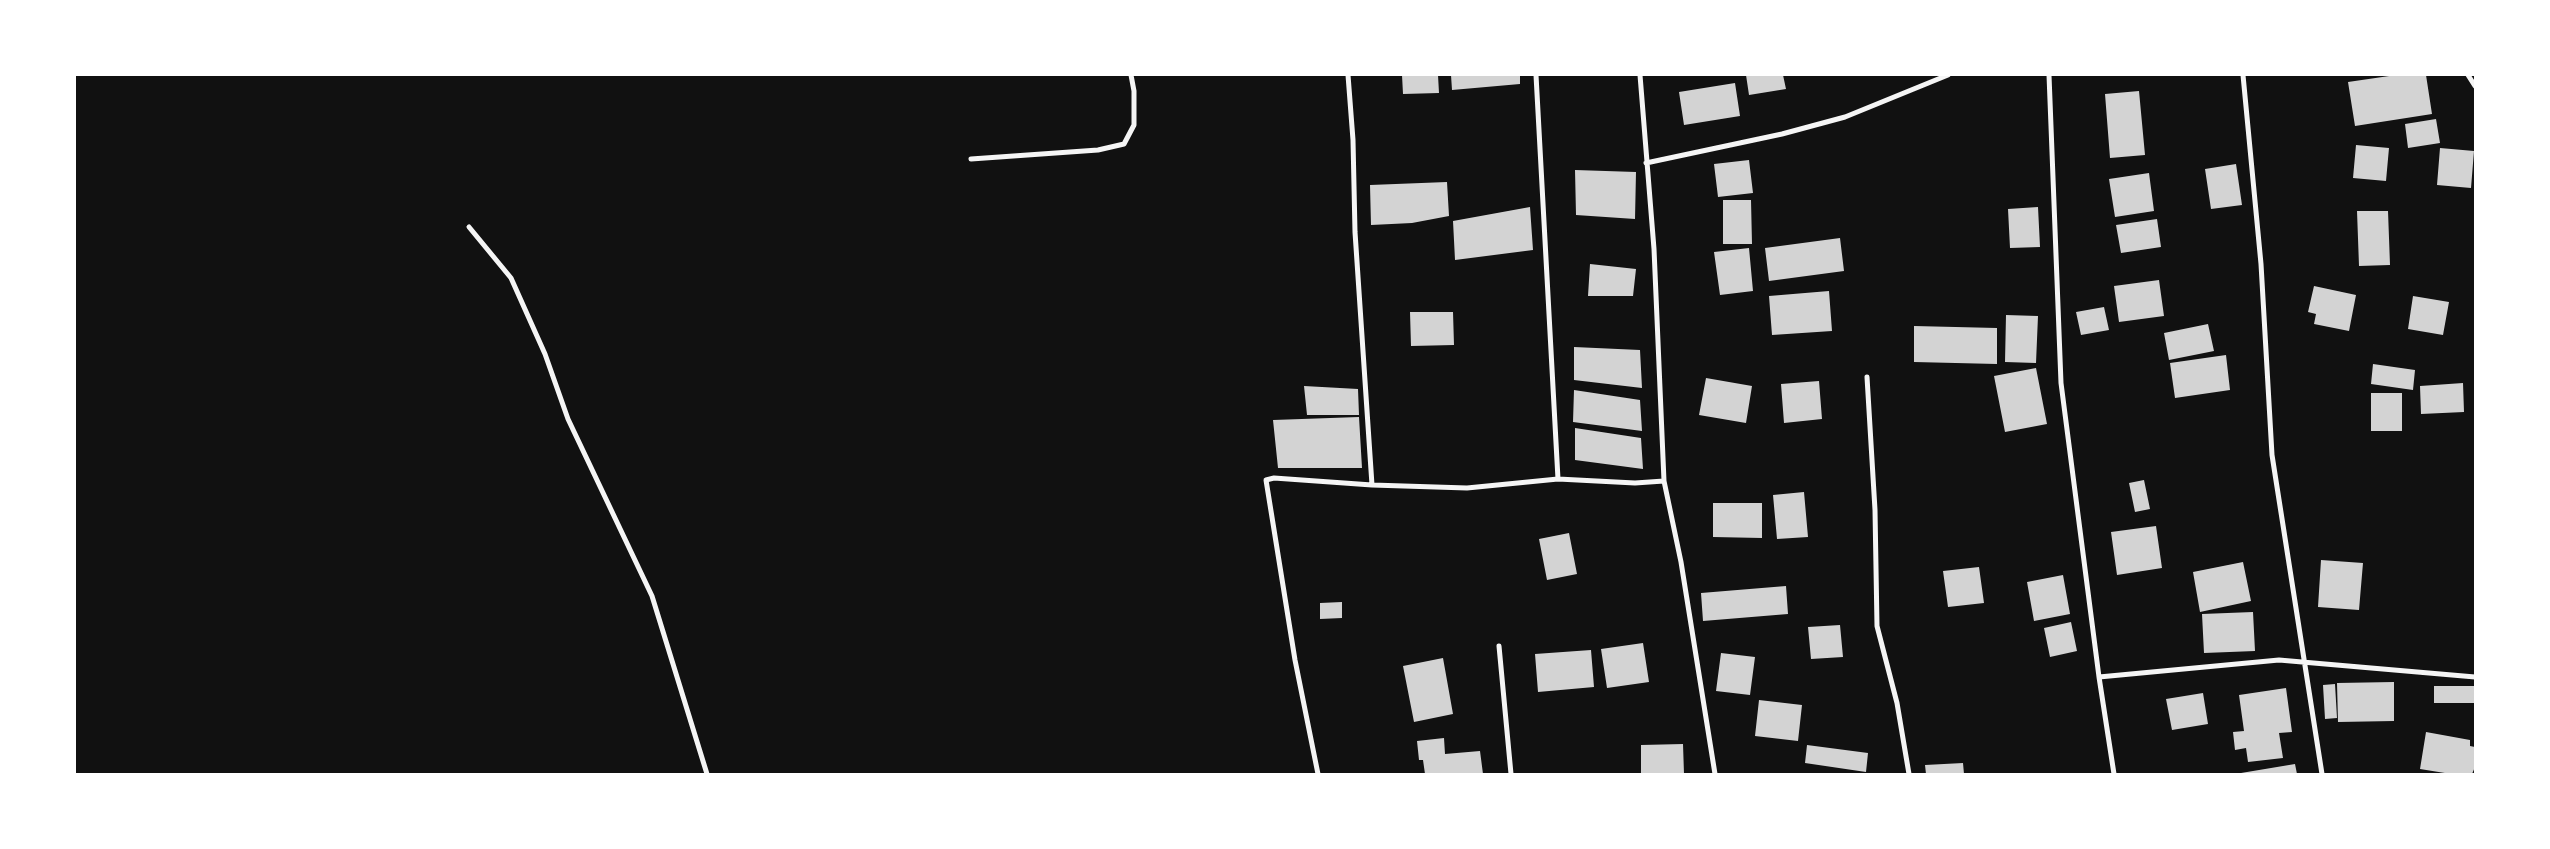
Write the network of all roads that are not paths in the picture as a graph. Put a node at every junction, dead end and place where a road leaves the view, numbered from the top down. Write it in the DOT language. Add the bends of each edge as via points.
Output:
graph roads {
  1 [pos="1132,75"];
  2 [pos="1348,75"];
  3 [pos="1536,75"];
  4 [pos="1640,75"];
  5 [pos="1948,75"];
  6 [pos="2049,75"];
  7 [pos="2243,75"];
  8 [pos="2468,75"];
  9 [pos="2475,86"];
  10 [pos="971,159"];
  11 [pos="1646,164"];
  12 [pos="469,227"];
  13 [pos="1867,377"];
  14 [pos="1558,479"];
  15 [pos="1664,481"];
  16 [pos="1372,485"];
  17 [pos="1499,646"];
  18 [pos="2305,663"];
  19 [pos="2099,677"];
  20 [pos="2475,677"];
  21 [pos="707,774"];
  22 [pos="1318,774"];
  23 [pos="1511,774"];
  24 [pos="1715,774"];
  25 [pos="1910,774"];
  26 [pos="2114,774"];
  27 [pos="2322,774"];
  1 -- 10 [label="street" via="1134,125 1124,144 1098,150"];
  2 -- 16 [label="street"];
  3 -- 14 [label="street"];
  4 -- 11 [label="street"];
  5 -- 11 [label="street" via="1845,117"];
  6 -- 19 [label="street" via="2061,383"];
  7 -- 18 [label="street" via="2260,264 2272,455"];
  8 -- 9 [label="street"];
  11 -- 15 [label="street" via="1654,249"];
  12 -- 21 [label="street" via="511,278 545,354 568,418 652,596"];
  13 -- 25 [label="street" via="1875,510 1877,626 1897,703"];
  14 -- 15 [label="street" via="1635,483"];
  14 -- 16 [label="street" via="1467,488"];
  15 -- 24 [label="street" via="1681,562"];
  16 -- 22 [label="street" via="1266,480 1294,660"];
  17 -- 23 [label="street"];
  18 -- 19 [label="street" via="2279,660"];
  18 -- 20 [label="street"];
  18 -- 27 [label="street"];
  19 -- 26 [label="street"];
}
